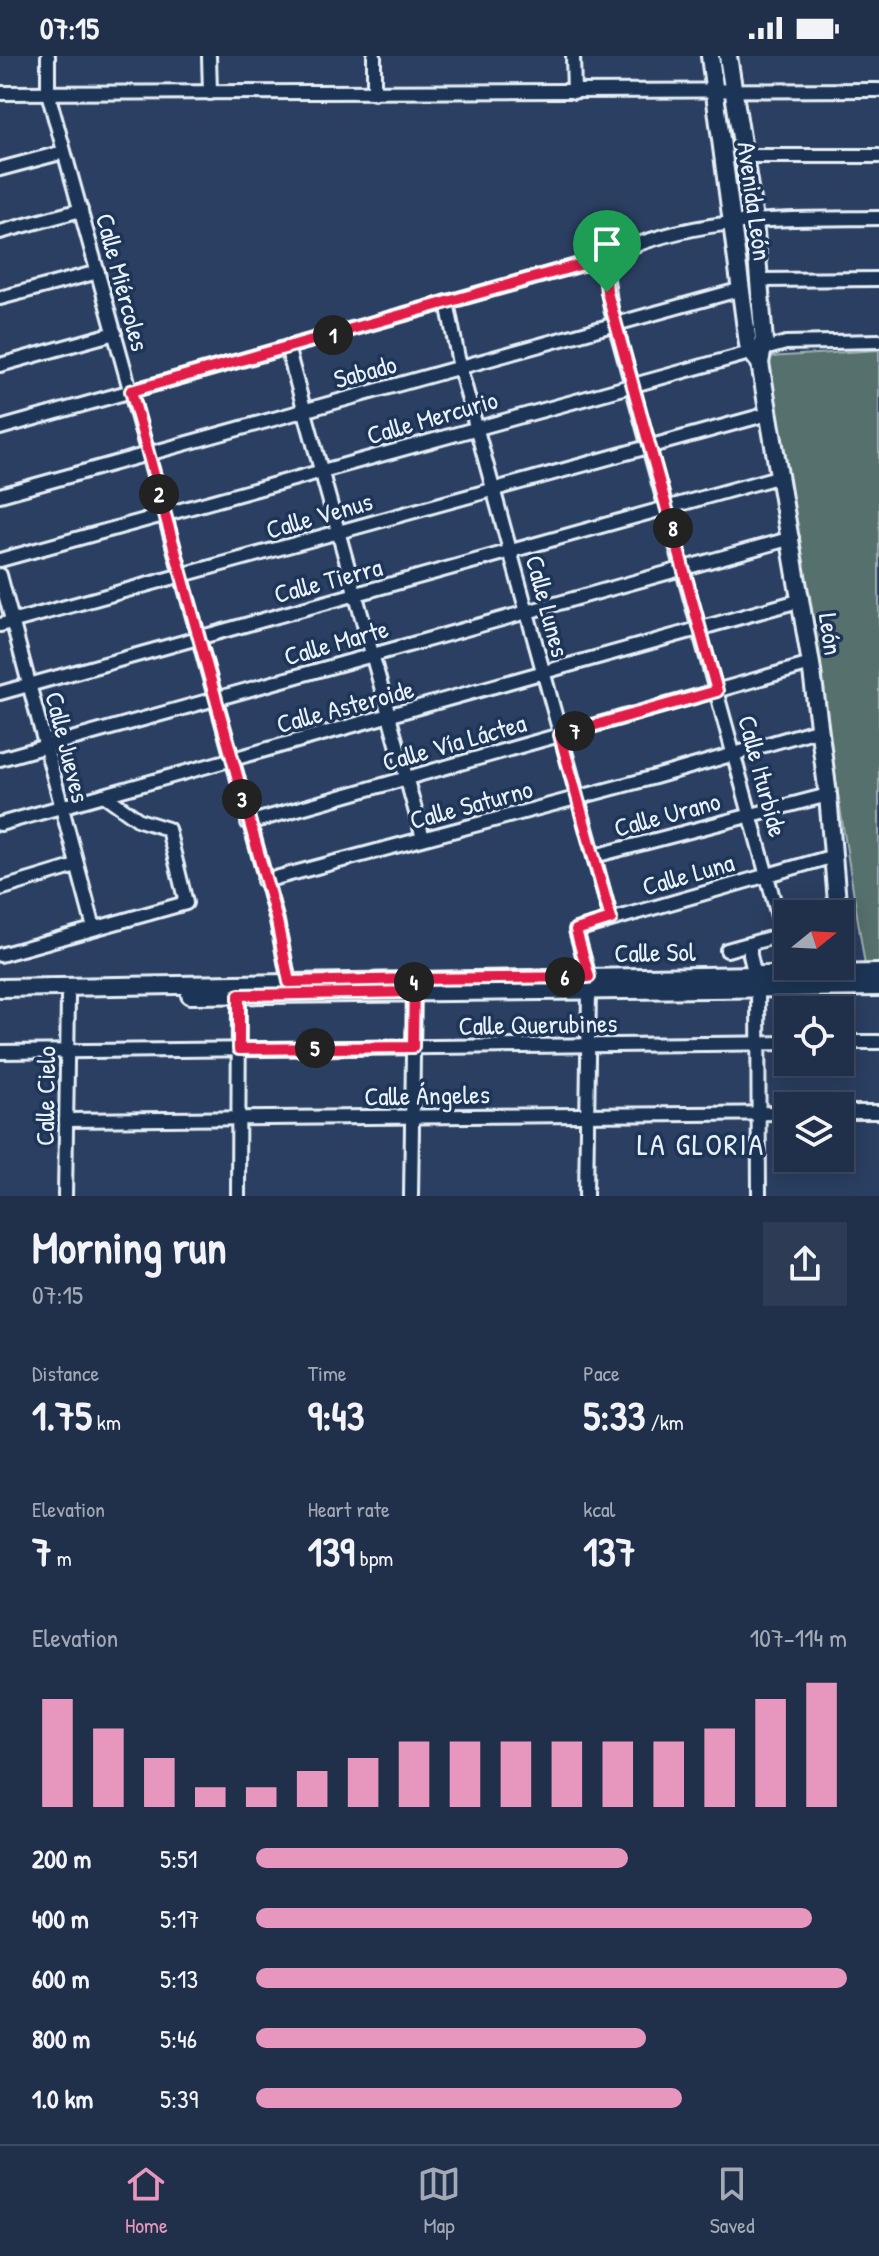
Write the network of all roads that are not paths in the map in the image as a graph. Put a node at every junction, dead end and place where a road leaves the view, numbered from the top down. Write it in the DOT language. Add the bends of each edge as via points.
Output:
graph roads {
  1 [pos="48,56"];
  2 [pos="209,56"];
  3 [pos="374,56"];
  4 [pos="573,56"];
  5 [pos="710,56"];
  6 [pos="728,56"];
  7 [pos="879,90"];
  8 [pos="574,92"];
  9 [pos="715,92"];
  10 [pos="733,92"];
  11 [pos="0,93"];
  12 [pos="48,93"];
  13 [pos="210,93"];
  14 [pos="374,93"];
  15 [pos="64,152"];
  16 [pos="745,156"];
  17 [pos="879,156"];
  18 [pos="0,169"];
  19 [pos="81,210"];
  20 [pos="879,218"];
  21 [pos="754,219"];
  22 [pos="734,222"];
  23 [pos="0,232"];
  24 [pos="604,258"];
  25 [pos="98,272"];
  26 [pos="879,279"];
  27 [pos="760,280"];
  28 [pos="742,289"];
  29 [pos="0,298"];
  30 [pos="447,302"];
  31 [pos="617,324"];
  32 [pos="115,333"];
  33 [pos="879,341"];
  34 [pos="287,347"];
  35 [pos="758,355"];
  36 [pos="0,365"];
  37 [pos="460,368"];
  38 [pos="633,384"];
  39 [pos="131,391"];
  40 [pos="305,411"];
  41 [pos="768,414"];
  42 [pos="476,427"];
  43 [pos="0,428"];
  44 [pos="650,446"];
  45 [pos="148,454"];
  46 [pos="321,471"];
  47 [pos="781,476"];
  48 [pos="493,489"];
  49 [pos="0,495"];
  50 [pos="668,510"];
  51 [pos="165,514"];
  52 [pos="338,532"];
  53 [pos="792,538"];
  54 [pos="511,553"];
  55 [pos="0,560"];
  56 [pos="684,568"];
  57 [pos="0,575"];
  58 [pos="182,576"];
  59 [pos="356,596"];
  60 [pos="802,600"];
  61 [pos="527,612"];
  62 [pos="6,623"];
  63 [pos="701,630"];
  64 [pos="198,638"];
  65 [pos="372,655"];
  66 [pos="811,664"];
  67 [pos="544,674"];
  68 [pos="30,685"];
  69 [pos="717,691"];
  70 [pos="0,693"];
  71 [pos="215,699"];
  72 [pos="389,716"];
  73 [pos="820,729"];
  74 [pos="560,735"];
  75 [pos="45,746"];
  76 [pos="734,754"];
  77 [pos="0,759"];
  78 [pos="231,760"];
  79 [pos="407,778"];
  80 [pos="104,795"];
  81 [pos="828,795"];
  82 [pos="578,798"];
  83 [pos="61,807"];
  84 [pos="751,815"];
  85 [pos="248,823"];
  86 [pos="0,824"];
  87 [pos="423,838"];
  88 [pos="594,856"];
  89 [pos="834,856"];
  90 [pos="76,866"];
  91 [pos="767,874"];
  92 [pos="264,881"];
  93 [pos="0,889"];
  94 [pos="775,900"];
  95 [pos="837,900"];
  96 [pos="611,919"];
  97 [pos="94,928"];
  98 [pos="774,937"];
  99 [pos="750,944"];
  100 [pos="727,950"];
  101 [pos="0,955"];
  102 [pos="879,973"];
  103 [pos="854,978"];
  104 [pos="843,980"];
  105 [pos="756,981"];
  106 [pos="289,982"];
  107 [pos="589,984"];
  108 [pos="414,986"];
  109 [pos="879,987"];
  110 [pos="0,988"];
  111 [pos="239,995"];
  112 [pos="68,997"];
  113 [pos="0,999"];
  114 [pos="854,1042"];
  115 [pos="879,1042"];
  116 [pos="760,1043"];
  117 [pos="774,1043"];
  118 [pos="588,1045"];
  119 [pos="413,1047"];
  120 [pos="239,1049"];
  121 [pos="68,1051"];
  122 [pos="0,1052"];
  123 [pos="854,1112"];
  124 [pos="879,1112"];
  125 [pos="760,1113"];
  126 [pos="774,1113"];
  127 [pos="587,1115"];
  128 [pos="412,1117"];
  129 [pos="239,1119"];
  130 [pos="66,1120"];
  131 [pos="65,1196"];
  132 [pos="238,1196"];
  133 [pos="411,1196"];
  134 [pos="586,1196"];
  135 [pos="759,1196"];
  1 -- 12 [label="street, Calle Miércoles"];
  2 -- 13 [label="street"];
  3 -- 14 [label="street"];
  4 -- 8 [label="street"];
  5 -- 9 [label="street, Avenida León"];
  6 -- 10 [label="street, Avenida León"];
  7 -- 10 [label="street"];
  8 -- 9 [label="street"];
  8 -- 14 [label="street"];
  9 -- 10 [label="street"];
  9 -- 22 [label="street, Avenida León"];
  10 -- 16 [label="street, Avenida León"];
  11 -- 12 [label="street"];
  12 -- 13 [label="street"];
  12 -- 15 [label="street, Calle Miércoles"];
  13 -- 14 [label="street"];
  15 -- 18 [label="street"];
  15 -- 19 [label="street, Calle Miércoles"];
  16 -- 17 [label="street"];
  16 -- 21 [label="street, Avenida León"];
  19 -- 23 [label="street"];
  19 -- 25 [label="street, Calle Miércoles"];
  20 -- 21 [label="street"];
  21 -- 22 [label="street"];
  21 -- 27 [label="street, Avenida León"];
  22 -- 24 [label="street" via="666,233"];
  22 -- 28 [label="street, Avenida León"];
  24 -- 30 [label="street"];
  24 -- 31 [label="street, Calle Iturbide"];
  25 -- 29 [label="street"];
  25 -- 32 [label="street, Calle Miércoles"];
  26 -- 27 [label="street"];
  27 -- 35 [label="street, Avenida León"];
  28 -- 31 [label="street, Sabado"];
  28 -- 35 [label="street, Avenida León"];
  30 -- 34 [label="street"];
  30 -- 37 [label="street, Calle Lunes"];
  31 -- 37 [label="street, Sabado"];
  31 -- 38 [label="street, Calle Iturbide"];
  32 -- 36 [label="street"];
  32 -- 39 [label="street, Calle Miércoles"];
  33 -- 35 [label="street, Calle Mercurio" via="808,341"];
  34 -- 39 [label="street"];
  34 -- 40 [label="street"];
  35 -- 38 [label="street, Calle Mercurio"];
  35 -- 41 [label="street, León"];
  37 -- 40 [label="street, Sabado"];
  37 -- 42 [label="street, Calle Lunes"];
  38 -- 42 [label="street, Calle Mercurio"];
  38 -- 44 [label="street, Calle Iturbide"];
  39 -- 43 [label="street"];
  39 -- 45 [label="street, Calle Miércoles"];
  40 -- 45 [label="street, Sabado"];
  40 -- 46 [label="street"];
  41 -- 44 [label="street, Calle Venus"];
  41 -- 47 [label="street, León"];
  42 -- 46 [label="street, Calle Mercurio"];
  42 -- 48 [label="street, Calle Lunes"];
  44 -- 48 [label="street, Calle Venus"];
  44 -- 50 [label="street, Calle Iturbide"];
  45 -- 49 [label="street, Sabado"];
  45 -- 51 [label="street, Calle Miércoles"];
  46 -- 51 [label="street, Calle Mercurio"];
  46 -- 52 [label="street"];
  47 -- 50 [label="street, Calle Tierra"];
  47 -- 53 [label="street, León"];
  48 -- 52 [label="street, Calle Venus"];
  48 -- 54 [label="street, Calle Lunes"];
  50 -- 54 [label="street, Calle Tierra"];
  50 -- 56 [label="street, Calle Iturbide"];
  51 -- 55 [label="street, Calle Mercurio"];
  51 -- 58 [label="street, Calle Miércoles"];
  52 -- 58 [label="street, Calle Venus"];
  52 -- 59 [label="street"];
  53 -- 56 [label="street, Calle Marte"];
  53 -- 60 [label="street, León"];
  54 -- 59 [label="street, Calle Tierra"];
  54 -- 61 [label="street, Calle Lunes"];
  56 -- 61 [label="street, Calle Marte"];
  56 -- 63 [label="street, Calle Iturbide"];
  57 -- 62 [label="street, Calle Jueves"];
  58 -- 62 [label="street, Calle Venus"];
  58 -- 64 [label="street, Calle Miércoles"];
  59 -- 64 [label="street, Calle Tierra"];
  59 -- 65 [label="street"];
  60 -- 63 [label="street, Calle Asteroide"];
  60 -- 66 [label="street, León"];
  61 -- 65 [label="street, Calle Marte"];
  61 -- 67 [label="street, Calle Lunes"];
  62 -- 68 [label="street, Calle Jueves"];
  63 -- 67 [label="street, Calle Asteroide"];
  63 -- 69 [label="street, Calle Iturbide"];
  64 -- 68 [label="street, Calle Tierra"];
  64 -- 71 [label="street, Calle Miércoles"];
  65 -- 71 [label="street, Calle Marte"];
  65 -- 72 [label="street"];
  66 -- 69 [label="street, Calle Vía Láctea"];
  66 -- 73 [label="street, León"];
  67 -- 72 [label="street, Calle Asteroide"];
  67 -- 74 [label="street, Calle Lunes"];
  68 -- 70 [label="street, Calle Tierra"];
  68 -- 75 [label="street, Calle Jueves"];
  69 -- 74 [label="street, Calle Vía Láctea"];
  69 -- 76 [label="street, Calle Iturbide"];
  71 -- 75 [label="street, Calle Marte"];
  71 -- 78 [label="street, Calle Miércoles"];
  72 -- 78 [label="street, Calle Asteroide"];
  72 -- 79 [label="street"];
  73 -- 76 [label="street, Calle Saturno"];
  73 -- 81 [label="street, León"];
  74 -- 79 [label="street, Calle Vía Láctea"];
  74 -- 82 [label="street, Calle Lunes"];
  75 -- 77 [label="street, Calle Marte"];
  75 -- 83 [label="street, Calle Jueves"];
  76 -- 82 [label="street, Calle Saturno"];
  76 -- 84 [label="street, Calle Iturbide"];
  78 -- 80 [label="street, Calle Asteroide"];
  78 -- 85 [label="street, Calle Miércoles"];
  79 -- 85 [label="street, Calle Vía Láctea"];
  79 -- 87 [label="street"];
  80 -- 83 [label="street, Calle Asteroide"];
  80 -- 97 [label="street" via="139,820 168,829 186,903"];
  81 -- 84 [label="street, Calle Urano"];
  81 -- 89 [label="street, León"];
  82 -- 87 [label="street, Calle Saturno"];
  82 -- 88 [label="street, Calle Lunes"];
  83 -- 86 [label="street, Calle Asteroide"];
  83 -- 90 [label="street, Calle Jueves"];
  84 -- 88 [label="street, Calle Urano"];
  84 -- 91 [label="street, Calle Iturbide"];
  85 -- 92 [label="street, Calle Miércoles"];
  87 -- 92 [label="street, Calle Saturno"];
  88 -- 96 [label="street, Calle Lunes"];
  89 -- 91 [label="street, Calle Luna"];
  89 -- 95 [label="street, León"];
  90 -- 93 [label="street"];
  90 -- 97 [label="street, Calle Jueves"];
  91 -- 94 [label="street, Calle Iturbide"];
  91 -- 96 [label="street, Calle Luna"];
  92 -- 106 [label="street, Calle Miércoles"];
  96 -- 107 [label="street, Calle Luna" via="576,930"];
  97 -- 101 [label="street"];
  98 -- 99 [label="street"];
  99 -- 100 [label="street"];
  99 -- 105 [label="street"];
  102 -- 103 [label="street, Calle Sol"];
  104 -- 105 [label="street, Calle Sol"];
  104 -- 109 [label="street, Calle Sol"];
  105 -- 107 [label="street, Calle Sol"];
  105 -- 116 [label="street"];
  106 -- 108 [label="street, Calle Sol"];
  106 -- 110 [label="street, Calle Sol"];
  107 -- 108 [label="street, Calle Sol"];
  107 -- 118 [label="street"];
  108 -- 111 [label="street, Calle Sol"];
  108 -- 119 [label="street"];
  111 -- 112 [label="street, Calle Sol"];
  111 -- 120 [label="street"];
  112 -- 113 [label="street, Calle Sol"];
  112 -- 121 [label="street, Calle Cielo"];
  114 -- 115 [label="street"];
  116 -- 117 [label="street, Calle Querubines"];
  116 -- 118 [label="street, Calle Querubines"];
  116 -- 125 [label="street"];
  118 -- 119 [label="street, Calle Querubines"];
  118 -- 127 [label="street"];
  119 -- 120 [label="street, Calle Querubines"];
  119 -- 128 [label="street"];
  120 -- 121 [label="street, Calle Querubines"];
  120 -- 129 [label="street"];
  121 -- 122 [label="street, Calle Querubines"];
  121 -- 130 [label="street, Calle Cielo"];
  123 -- 124 [label="street"];
  125 -- 126 [label="street, Calle Ángeles"];
  125 -- 127 [label="street, Calle Ángeles"];
  125 -- 135 [label="street"];
  127 -- 128 [label="street, Calle Ángeles"];
  127 -- 134 [label="street"];
  128 -- 129 [label="street, Calle Ángeles"];
  128 -- 133 [label="street"];
  129 -- 130 [label="street, Calle Ángeles"];
  129 -- 132 [label="street"];
  130 -- 131 [label="street, Calle Cielo"];
}
